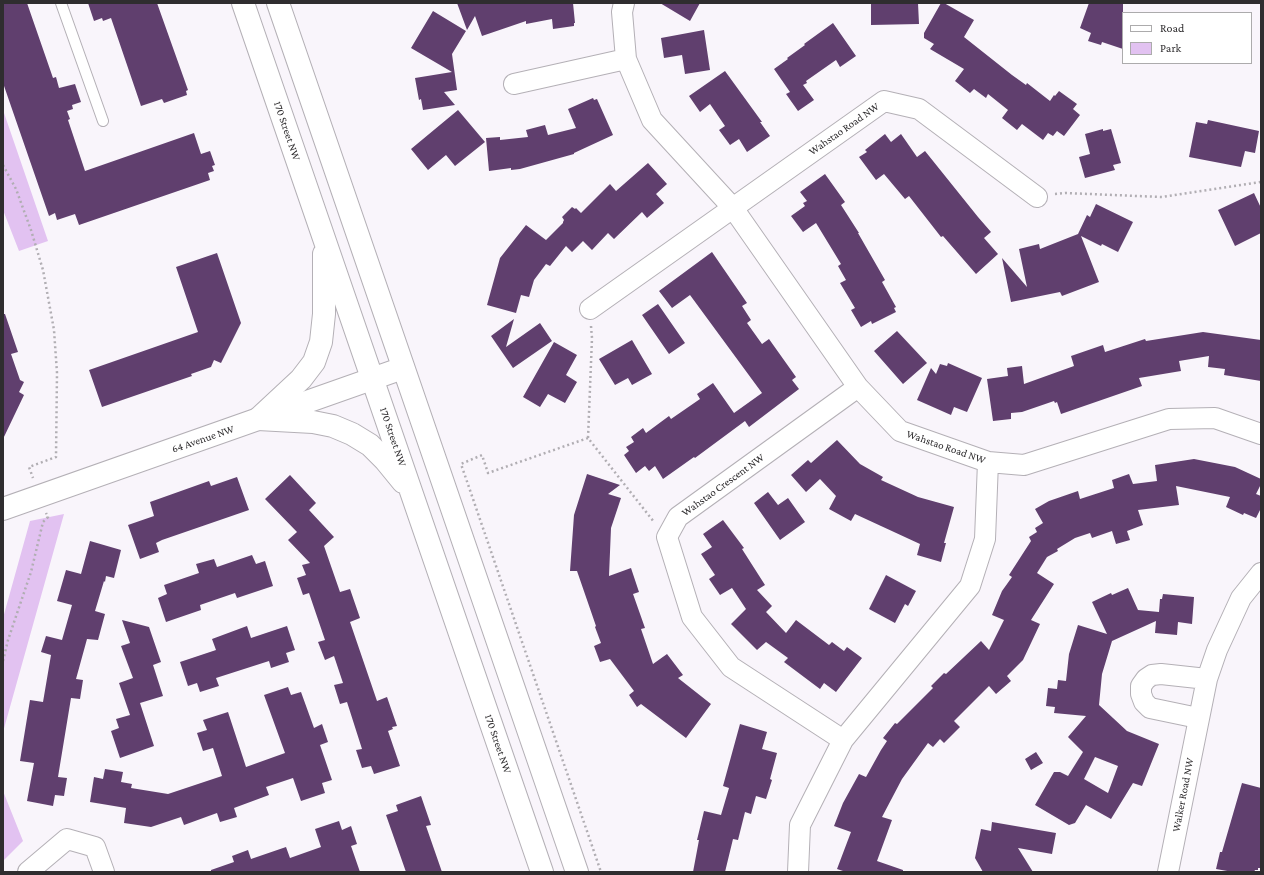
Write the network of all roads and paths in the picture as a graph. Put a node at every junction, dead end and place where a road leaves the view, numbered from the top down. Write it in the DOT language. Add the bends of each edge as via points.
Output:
graph roads {
  1 [pos="61,3"];
  2 [pos="243,3"];
  3 [pos="278,3"];
  4 [pos="624,3"];
  5 [pos="626,59"];
  6 [pos="514,84"];
  7 [pos="103,121"];
  8 [pos="3,165"];
  9 [pos="1261,182"];
  10 [pos="1037,197"];
  11 [pos="732,208"];
  12 [pos="324,239"];
  13 [pos="590,310"];
  14 [pos="403,368"];
  15 [pos="373,379"];
  16 [pos="858,387"];
  17 [pos="258,420"];
  18 [pos="1261,434"];
  19 [pos="588,438"];
  20 [pos="988,462"];
  21 [pos="40,496"];
  22 [pos="413,496"];
  23 [pos="3,509"];
  24 [pos="667,537"];
  25 [pos="1261,573"];
  26 [pos="3,661"];
  27 [pos="1207,679"];
  28 [pos="1198,718"];
  29 [pos="843,740"];
  30 [pos="28,872"];
  31 [pos="104,872"];
  32 [pos="542,872"];
  33 [pos="577,872"];
  34 [pos="601,872"];
  35 [pos="798,872"];
  36 [pos="1168,872"];
  1 -- 7 [label="lane"];
  2 -- 12 [label="main road, 170 Street NW"];
  3 -- 14 [label="main road"];
  4 -- 5 [label="street, Wahstao Road NW" via="622,12"];
  5 -- 6 [label="street"];
  5 -- 11 [label="street, Wahstao Road NW" via="652,120"];
  8 -- 21 [label="path" via="16,189 33,236 43,270 54,330 57,373 56,457 29,466"];
  9 -- 10 [label="path" via="1162,197 1065,193"];
  10 -- 11 [label="street, Wahstao Road NW" via="919,109 884,101"];
  11 -- 13 [label="street, Wahstao Road NW"];
  11 -- 16 [label="street, Wahstao Road NW"];
  12 -- 15 [label="main road, 170 Street NW"];
  12 -- 17 [label="main road" via="324,314 321,342 314,362 301,379"];
  13 -- 19 [label="path" via="592,338"];
  14 -- 15 [label="main road, 64 Avenue NW"];
  14 -- 33 [label="main road"];
  15 -- 17 [label="main road, 64 Avenue NW"];
  15 -- 22 [label="main road, 170 Street NW"];
  16 -- 20 [label="street, Wahstao Road NW" via="900,431"];
  16 -- 24 [label="street, Wahstao Crescent NW" via="678,517"];
  17 -- 21 [label="main road, 64 Avenue NW"];
  17 -- 22 [label="main road" via="313,422 333,426 352,434 370,445 385,460"];
  18 -- 20 [label="street, Wahstao Road NW" via="1215,418 1169,419 1024,465"];
  19 -- 24 [label="path"];
  19 -- 34 [label="path" via="488,473 482,455 461,464"];
  20 -- 29 [label="street" via="985,539 970,586"];
  21 -- 23 [label="main road, 64 Avenue NW"];
  21 -- 26 [label="path" via="48,517 43,522 31,572"];
  22 -- 32 [label="main road, 170 Street NW"];
  24 -- 29 [label="street" via="692,617 731,667"];
  25 -- 27 [label="street, Walker Road NW" via="1241,598 1217,650"];
  27 -- 28 [label="street, Walker Road NW"];
  27 -- 28 [label="street" via="1161,674 1152,675 1141,686 1144,702 1150,708"];
  28 -- 36 [label="street, Walker Road NW"];
  29 -- 35 [label="street" via="800,825"];
  30 -- 31 [label="street" via="68,839 95,847"];
}
